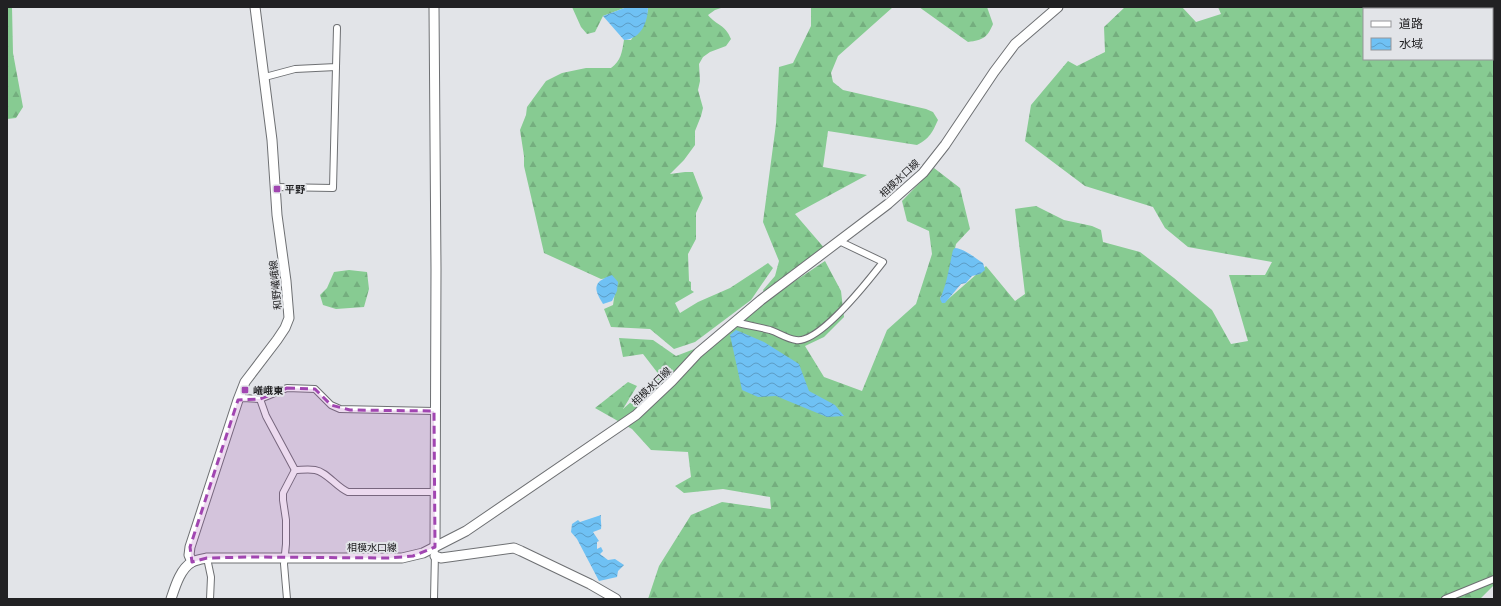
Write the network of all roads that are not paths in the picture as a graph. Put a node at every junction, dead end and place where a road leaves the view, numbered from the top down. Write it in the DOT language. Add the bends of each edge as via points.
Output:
graph roads {
  1 [pos="256,7"];
  2 [pos="434,7"];
  3 [pos="1058,7"];
  4 [pos="337,28"];
  5 [pos="336,67"];
  6 [pos="265,77"];
  7 [pos="275,187"];
  8 [pos="839,241"];
  9 [pos="734,322"];
  10 [pos="260,399"];
  11 [pos="238,400"];
  12 [pos="434,411"];
  13 [pos="295,470"];
  14 [pos="435,492"];
  15 [pos="435,552"];
  16 [pos="285,557"];
  17 [pos="207,558"];
  18 [pos="192,562"];
  19 [pos="1494,578"];
  20 [pos="171,599"];
  21 [pos="210,599"];
  22 [pos="287,599"];
  23 [pos="434,599"];
  24 [pos="616,599"];
  25 [pos="1445,599"];
  1 -- 6 [label="main road, 和野嶬峨線"];
  2 -- 12 [label="main road"];
  3 -- 8 [label="main road, 相模水口線" via="1015,44 945,145 923,172 888,204"];
  4 -- 5 [label="street"];
  5 -- 6 [label="street" via="295,69"];
  5 -- 7 [label="street" via="333,188"];
  6 -- 7 [label="main road, 和野嶬峨線"];
  7 -- 11 [label="main road, 和野嶬峨線" via="289,318 277,340 245,382"];
  8 -- 9 [label="main road, 相模水口線"];
  8 -- 9 [label="street" via="883,262 858,294 817,333 797,340"];
  9 -- 15 [label="main road, 相模水口線" via="698,353 636,415"];
  10 -- 11 [label="street"];
  10 -- 12 [label="street" via="287,388 315,389 328,402 340,409"];
  10 -- 13 [label="street" via="266,416"];
  11 -- 18 [label="main road, 和野嶬峨線" via="190,547 189,555"];
  12 -- 14 [label="main road"];
  13 -- 14 [label="street" via="321,472 348,492"];
  13 -- 16 [label="street" via="283,500 286,520"];
  14 -- 15 [label="main road"];
  15 -- 16 [label="main road, 相模水口線" via="395,558"];
  15 -- 23 [label="street"];
  15 -- 24 [label="main road" via="440,558 514,548"];
  16 -- 17 [label="main road, 相模水口線"];
  16 -- 22 [label="street"];
  17 -- 18 [label="main road, 相模水口線"];
  17 -- 21 [label="street" via="211,577"];
  18 -- 20 [label="main road" via="181,574"];
  19 -- 25 [label="street"];
}
